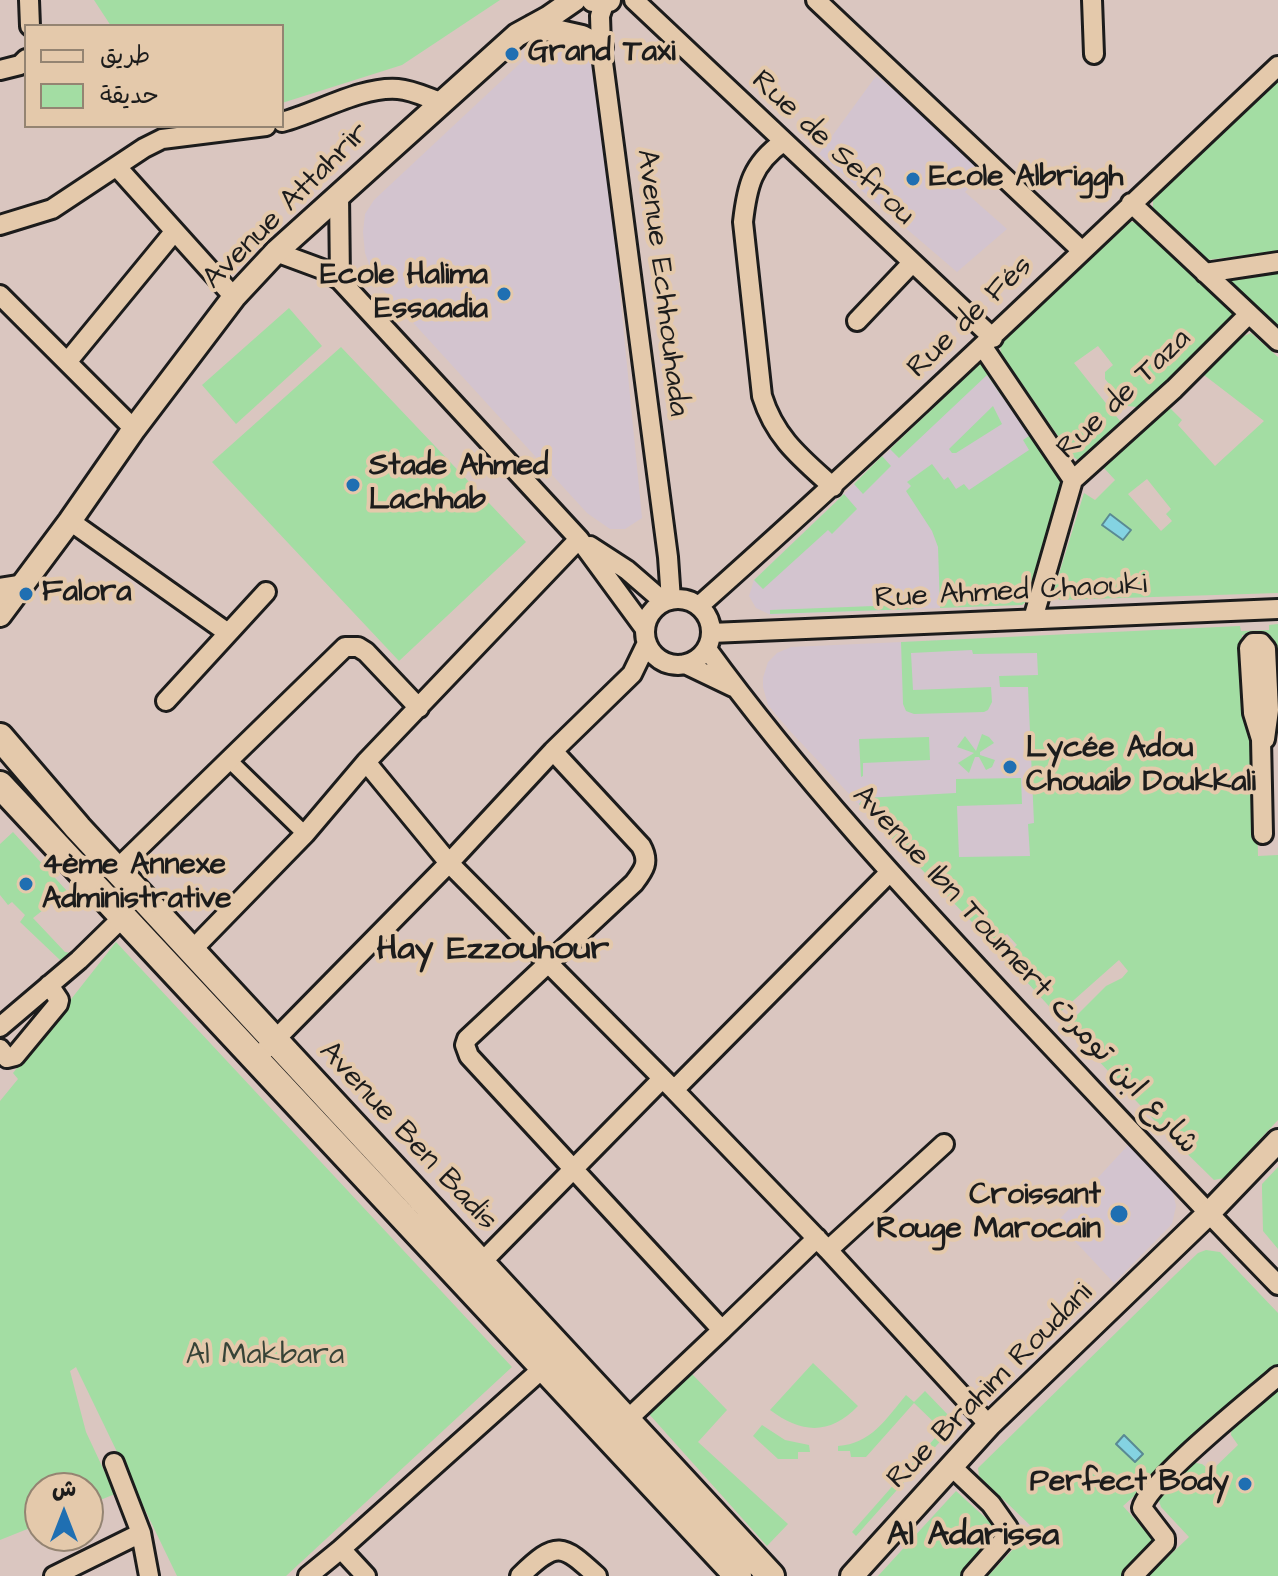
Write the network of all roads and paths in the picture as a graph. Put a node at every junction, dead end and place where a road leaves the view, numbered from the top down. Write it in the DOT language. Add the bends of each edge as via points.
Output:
graph roads {
  1 [pos="29,0"];
  2 [pos="550,0"];
  3 [pos="574,0"];
  4 [pos="634,0"];
  5 [pos="816,0"];
  6 [pos="1092,0"];
  7 [pos="600,3"];
  8 [pos="30,24"];
  9 [pos="525,30"];
  10 [pos="601,47"];
  11 [pos="1094,54"];
  12 [pos="24,61"];
  13 [pos="1278,66"];
  14 [pos="0,70"];
  15 [pos="440,102"];
  16 [pos="284,121"];
  17 [pos="250,128"];
  18 [pos="783,142"];
  19 [pos="117,167"];
  20 [pos="339,194"];
  21 [pos="1131,203"];
  22 [pos="0,225"];
  23 [pos="174,232"];
  24 [pos="1081,250"];
  25 [pos="276,252"];
  26 [pos="1278,262"];
  27 [pos="912,263"];
  28 [pos="1205,273"];
  29 [pos="340,280"];
  30 [pos="0,295"];
  31 [pos="234,297"];
  32 [pos="1248,315"];
  33 [pos="857,321"];
  34 [pos="1278,341"];
  35 [pos="988,342"];
  36 [pos="68,361"];
  37 [pos="134,429"];
  38 [pos="1073,480"];
  39 [pos="833,487"];
  40 [pos="70,521"];
  41 [pos="579,539"];
  42 [pos="9,590"];
  43 [pos="266,592"];
  44 [pos="1278,609"];
  45 [pos="0,615"];
  46 [pos="692,616"];
  47 [pos="1033,619"];
  48 [pos="228,633"];
  49 [pos="646,636"];
  50 [pos="662,660"];
  51 [pos="685,664"];
  52 [pos="632,674"];
  53 [pos="736,688"];
  54 [pos="166,701"];
  55 [pos="419,708"];
  56 [pos="0,737"];
  57 [pos="1268,739"];
  58 [pos="553,751"];
  59 [pos="229,760"];
  60 [pos="366,762"];
  61 [pos="3,795"];
  62 [pos="57,805"];
  63 [pos="35,822"];
  64 [pos="305,834"];
  65 [pos="1263,834"];
  66 [pos="449,863"];
  67 [pos="116,870"];
  68 [pos="889,873"];
  69 [pos="123,917"];
  70 [pos="192,950"];
  71 [pos="550,963"];
  72 [pos="49,985"];
  73 [pos="0,1027"];
  74 [pos="275,1040"];
  75 [pos="0,1049"];
  76 [pos="257,1060"];
  77 [pos="668,1084"];
  78 [pos="1278,1141"];
  79 [pos="944,1144"];
  80 [pos="572,1168"];
  81 [pos="1208,1214"];
  82 [pos="823,1244"];
  83 [pos="480,1264"];
  84 [pos="1278,1285"];
  85 [pos="722,1330"];
  86 [pos="553,1360"];
  87 [pos="1278,1376"];
  88 [pos="627,1420"];
  89 [pos="989,1425"];
  90 [pos="114,1463"];
  91 [pos="951,1466"];
  92 [pos="141,1533"];
  93 [pos="341,1549"];
  94 [pos="54,1576"];
  95 [pos="149,1576"];
  96 [pos="308,1576"];
  97 [pos="366,1576"];
  98 [pos="520,1576"];
  99 [pos="597,1576"];
  100 [pos="738,1576"];
  101 [pos="771,1576"];
  102 [pos="852,1576"];
  103 [pos="972,1576"];
  104 [pos="1133,1576"];
  1 -- 8 [label="street"];
  2 -- 9 [label="street"];
  3 -- 9 [label="street, Avenue Attahrir"];
  4 -- 18 [label="street, Rue de Sefrou"];
  5 -- 24 [label="street"];
  6 -- 11 [label="street"];
  7 -- 10 [label="street, Avenue Echhouhada"];
  9 -- 10 [label="street" via="582,37"];
  9 -- 15 [label="street, Avenue Attahrir"];
  10 -- 46 [label="street, Avenue Echhouhada" via="668,557"];
  12 -- 14 [label="street"];
  13 -- 21 [label="street, Rue de Fés"];
  15 -- 16 [label="street" via="391,89"];
  15 -- 20 [label="street, Avenue Attahrir"];
  17 -- 19 [label="street" via="162,139"];
  18 -- 27 [label="street, Rue de Sefrou"];
  18 -- 39 [label="street" via="755,169 743,222 762,396 778,434"];
  19 -- 22 [label="street" via="52,209"];
  19 -- 23 [label="street"];
  20 -- 25 [label="street, Avenue Attahrir"];
  20 -- 29 [label="street"];
  21 -- 24 [label="street, Rue de Fés"];
  21 -- 28 [label="street"];
  23 -- 31 [label="street"];
  23 -- 36 [label="street"];
  24 -- 35 [label="street, Rue de Fés"];
  25 -- 29 [label="street, Avenue Ibn Toumert شارع ابن تومرت"];
  25 -- 31 [label="street, Avenue Attahrir"];
  26 -- 28 [label="street"];
  27 -- 33 [label="street"];
  27 -- 35 [label="street, Rue de Sefrou"];
  28 -- 32 [label="street"];
  29 -- 41 [label="street, Avenue Ibn Toumert شارع ابن تومرت"];
  30 -- 36 [label="street"];
  31 -- 37 [label="street, Avenue Attahrir"];
  32 -- 34 [label="street"];
  32 -- 38 [label="street, Rue de Taza"];
  35 -- 38 [label="street, Rue de Sefrou"];
  35 -- 39 [label="street, Rue de Fés"];
  36 -- 37 [label="street"];
  37 -- 40 [label="street, Avenue Attahrir"];
  38 -- 47 [label="street, Rue de Taza"];
  39 -- 46 [label="street, Rue de Fés"];
  40 -- 42 [label="street, Avenue Attahrir"];
  40 -- 48 [label="street"];
  41 -- 46 [label="street, Avenue Ibn Toumert شارع ابن تومرت"];
  41 -- 49 [label="street, Avenue Ibn Toumert شارع ابن تومرت"];
  41 -- 55 [label="street"];
  42 -- 45 [label="street, Avenue Attahrir"];
  43 -- 48 [label="street"];
  44 -- 47 [label="street, Rue Ahmed Chaouki"];
  46 -- 47 [label="street, Rue Ahmed Chaouki" via="747,631"];
  46 -- 49 [label="street" via="652,611"];
  46 -- 51 [label="street" via="698,659"];
  46 -- 53 [label="street, Avenue Ibn Toumert شارع ابن تومرت"];
  48 -- 54 [label="street"];
  49 -- 50 [label="street" via="652,653"];
  49 -- 52 [label="street"];
  50 -- 51 [label="street"];
  50 -- 52 [label="street"];
  51 -- 53 [label="street, Avenue Ibn Toumert شارع ابن تومرت"];
  52 -- 58 [label="street"];
  53 -- 68 [label="street, Avenue Ibn Toumert شارع ابن تومرت"];
  55 -- 59 [label="street" via="366,652 345,647"];
  55 -- 60 [label="street"];
  56 -- 62 [label="main road, Avenue Ben Badis"];
  57 -- 65 [label="street"];
  58 -- 66 [label="street"];
  58 -- 71 [label="street" via="641,846 647,862 634,883"];
  59 -- 64 [label="street"];
  59 -- 67 [label="street"];
  60 -- 64 [label="street"];
  60 -- 66 [label="street"];
  61 -- 63 [label="main road, Avenue Ben Badis"];
  62 -- 63 [label="main road"];
  62 -- 67 [label="main road, Avenue Ben Badis"];
  63 -- 69 [label="main road, Avenue Ben Badis"];
  64 -- 70 [label="street"];
  66 -- 71 [label="street"];
  66 -- 74 [label="street"];
  67 -- 70 [label="main road, Avenue Ben Badis"];
  68 -- 77 [label="street"];
  68 -- 81 [label="street, Avenue Ibn Toumert شارع ابن تومرت"];
  69 -- 72 [label="street"];
  69 -- 76 [label="main road, Avenue Ben Badis"];
  70 -- 74 [label="main road, Avenue Ben Badis"];
  71 -- 77 [label="street"];
  71 -- 80 [label="street" via="465,1045 482,1071"];
  72 -- 73 [label="street"];
  72 -- 75 [label="street" via="58,1004 15,1056 7,1058"];
  74 -- 76 [label="street"];
  74 -- 83 [label="main road, Avenue Ben Badis"];
  76 -- 86 [label="main road, Avenue Ben Badis"];
  77 -- 80 [label="street"];
  77 -- 82 [label="street"];
  78 -- 81 [label="street, Rue Brahim Roudani"];
  79 -- 82 [label="street"];
  80 -- 83 [label="street"];
  80 -- 85 [label="street"];
  81 -- 84 [label="street, Avenue Ibn Toumert شارع ابن تومرت"];
  81 -- 89 [label="street, Rue Brahim Roudani"];
  82 -- 85 [label="street"];
  82 -- 89 [label="street"];
  83 -- 86 [label="main road, Avenue Ben Badis"];
  85 -- 88 [label="street"];
  86 -- 88 [label="main road, Avenue Ben Badis"];
  86 -- 93 [label="street"];
  86 -- 100 [label="main road, Avenue Ben Badis"];
  87 -- 104 [label="street" via="1146,1497 1142,1508 1165,1543"];
  88 -- 101 [label="main road, Avenue Ben Badis"];
  89 -- 91 [label="street, Rue Brahim Roudani"];
  90 -- 92 [label="street"];
  91 -- 102 [label="street, Rue Brahim Roudani"];
  91 -- 103 [label="street" via="1008,1528"];
  92 -- 94 [label="street"];
  92 -- 95 [label="street"];
  93 -- 96 [label="street"];
  93 -- 97 [label="street"];
  98 -- 99 [label="street" via="558,1550 571,1552"];
}
